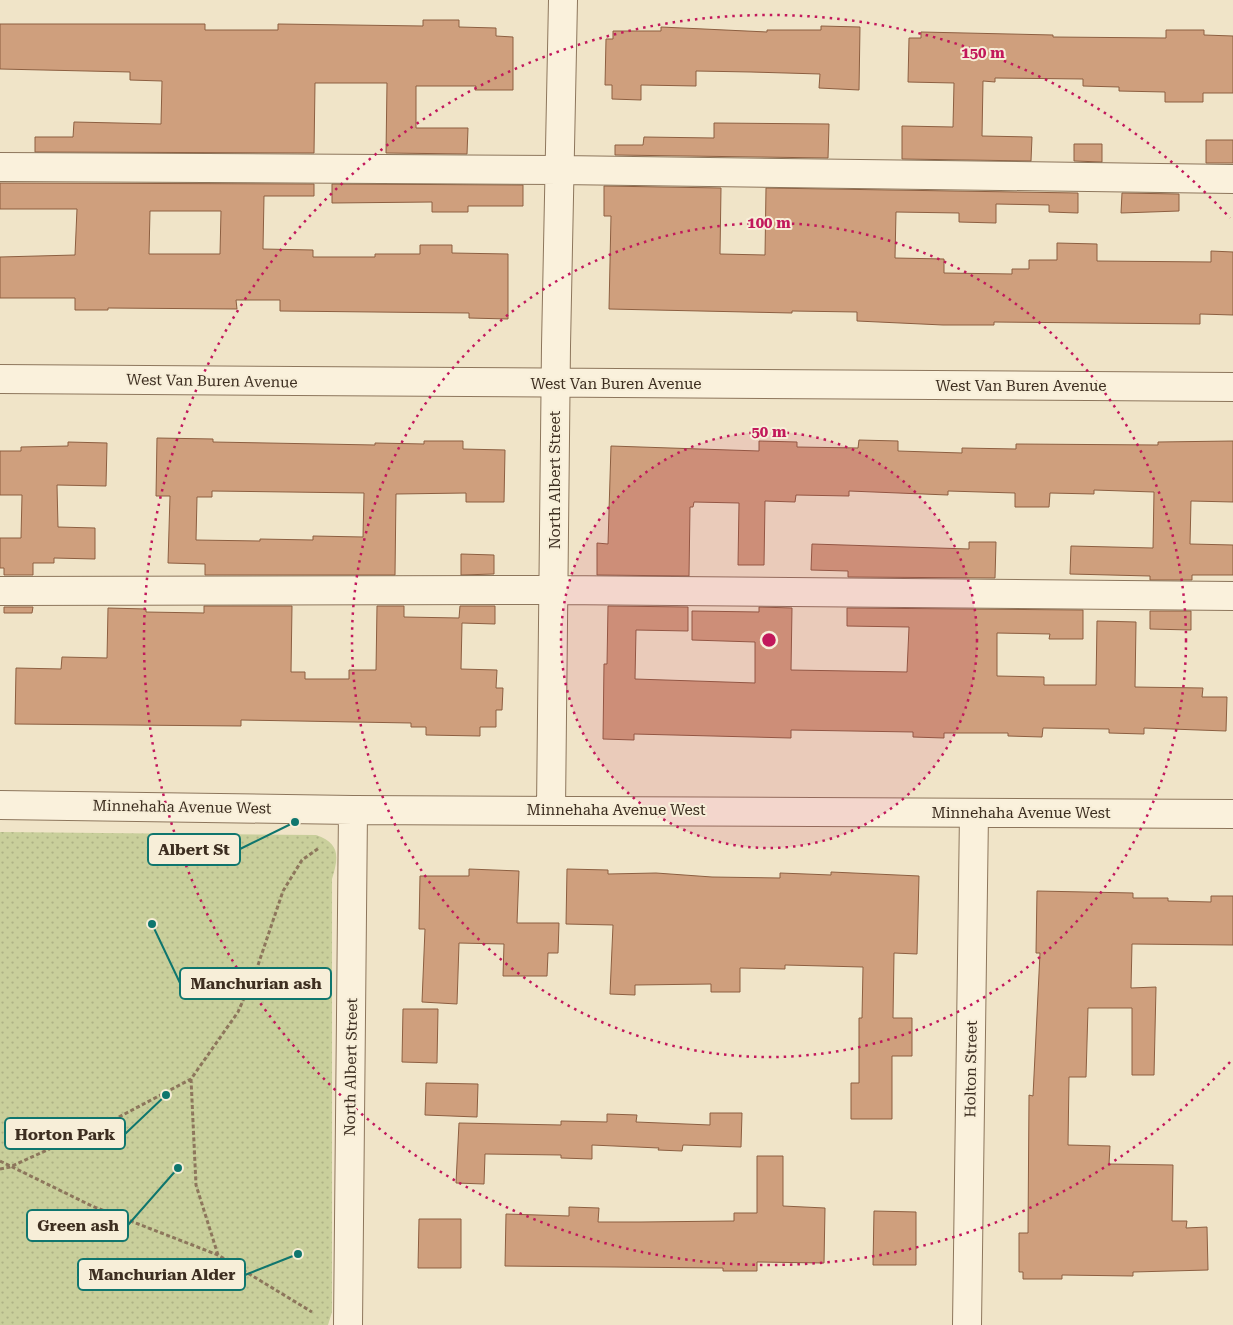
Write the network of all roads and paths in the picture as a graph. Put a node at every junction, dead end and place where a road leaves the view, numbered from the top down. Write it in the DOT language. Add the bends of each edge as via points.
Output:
graph roads {
  1 [pos="563,0"];
  2 [pos="0,167"];
  3 [pos="560,170"];
  4 [pos="1233,179"];
  5 [pos="0,379"];
  6 [pos="556,384"];
  7 [pos="1233,388"];
  8 [pos="554,590"];
  9 [pos="0,591"];
  10 [pos="1233,596"];
  11 [pos="0,805"];
  12 [pos="551,809"];
  13 [pos="354,810"];
  14 [pos="974,813"];
  15 [pos="1233,814"];
  16 [pos="319,848"];
  17 [pos="191,1079"];
  18 [pos="0,1161"];
  19 [pos="10,1167"];
  20 [pos="0,1169"];
  21 [pos="218,1255"];
  22 [pos="312,1312"];
  23 [pos="348,1325"];
  24 [pos="967,1325"];
  1 -- 3 [label="street, North Albert Street"];
  2 -- 3 [label="street"];
  3 -- 4 [label="street"];
  3 -- 6 [label="street, North Albert Street"];
  5 -- 6 [label="street, West Van Buren Avenue"];
  6 -- 7 [label="street, West Van Buren Avenue"];
  6 -- 8 [label="street, North Albert Street"];
  8 -- 9 [label="street"];
  8 -- 10 [label="street"];
  8 -- 12 [label="street, North Albert Street"];
  11 -- 13 [label="street, Minnehaha Avenue West"];
  12 -- 13 [label="street, Minnehaha Avenue West"];
  12 -- 14 [label="street, Minnehaha Avenue West"];
  13 -- 23 [label="street, North Albert Street"];
  14 -- 15 [label="street, Minnehaha Avenue West"];
  14 -- 24 [label="street, Holton Street"];
  16 -- 17 [label="path" via="302,860 283,891 256,971 238,1012"];
  17 -- 19 [label="path" via="117,1118"];
  17 -- 21 [label="path" via="196,1185"];
  18 -- 19 [label="path"];
  19 -- 20 [label="path"];
  19 -- 21 [label="path" via="92,1206"];
  21 -- 22 [label="path"];
}
